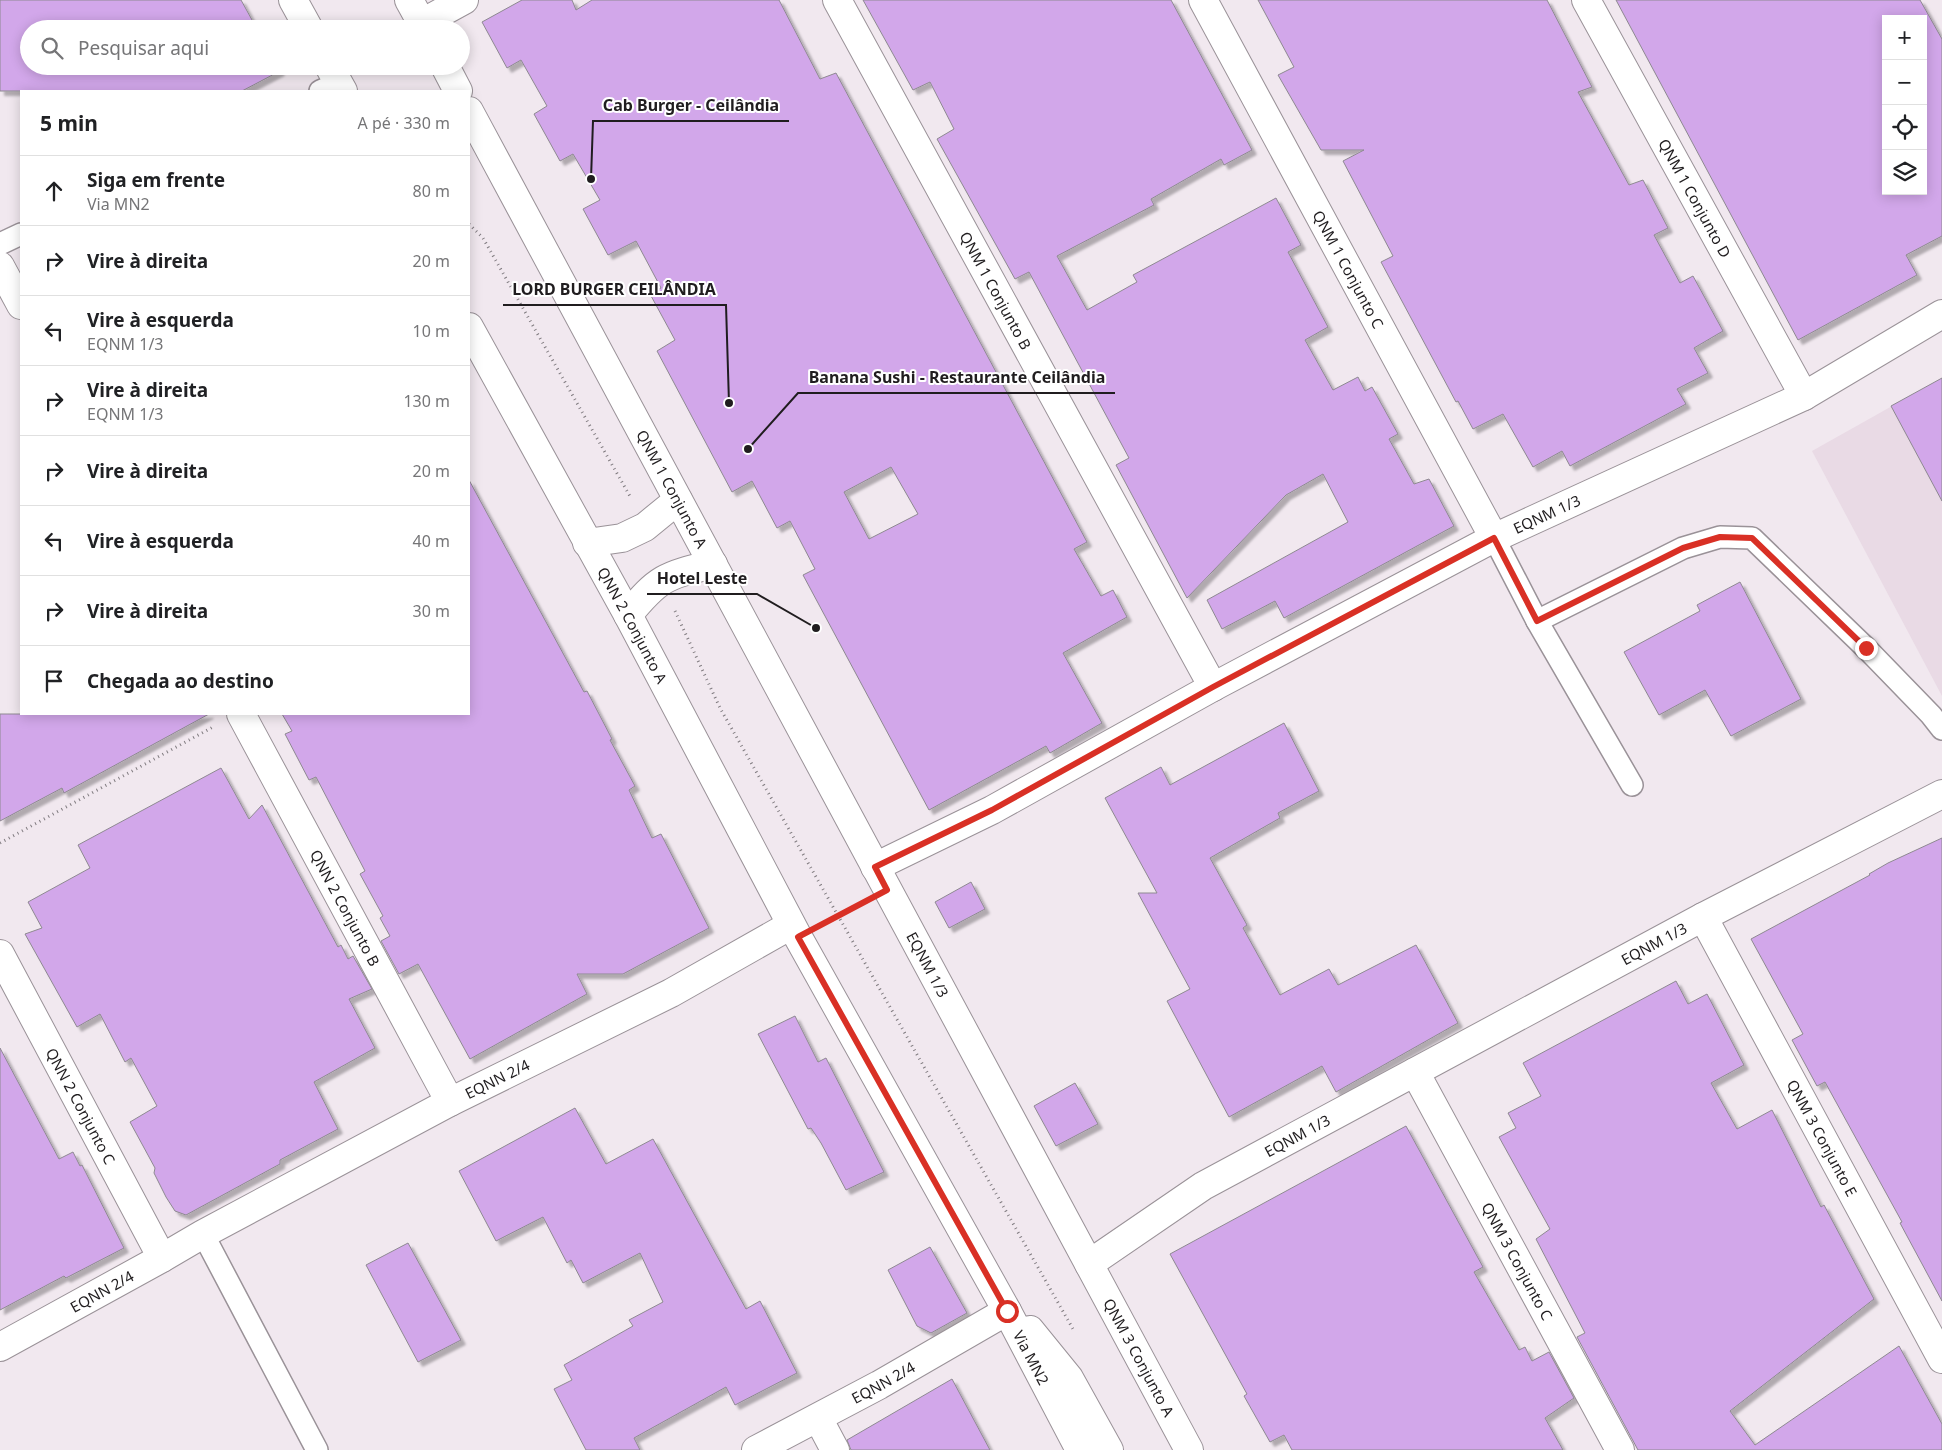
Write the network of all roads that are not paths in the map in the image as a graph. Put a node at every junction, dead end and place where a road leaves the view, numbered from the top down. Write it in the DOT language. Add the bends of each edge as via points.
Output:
graph roads {
  1 [pos="293,0"];
  2 [pos="464,0"];
  3 [pos="837,0"];
  4 [pos="1203,0"];
  5 [pos="1586,0"];
  6 [pos="418,17"];
  7 [pos="304,20"];
  8 [pos="450,75"];
  9 [pos="457,90"];
  10 [pos="470,113"];
  11 [pos="20,234"];
  12 [pos="0,244"];
  13 [pos="0,266"];
  14 [pos="20,303"];
  15 [pos="1942,314"];
  16 [pos="470,329"];
  17 [pos="1804,396"];
  18 [pos="678,500"];
  19 [pos="1494,538"];
  20 [pos="587,543"];
  21 [pos="713,564"];
  22 [pos="628,615"];
  23 [pos="1537,621"];
  24 [pos="1213,687"];
  25 [pos="230,718"];
  26 [pos="1942,729"];
  27 [pos="1632,785"];
  28 [pos="1942,794"];
  29 [pos="881,878"];
  30 [pos="1703,917"];
  31 [pos="794,931"];
  32 [pos="0,954"];
  33 [pos="1415,1072"];
  34 [pos="450,1102"];
  35 [pos="202,1234"];
  36 [pos="162,1258"];
  37 [pos="1089,1264"];
  38 [pos="988,1278"];
  39 [pos="1007,1311"];
  40 [pos="0,1347"];
  41 [pos="1942,1358"];
  42 [pos="818,1418"];
  43 [pos="317,1450"];
  44 [pos="756,1450"];
  45 [pos="835,1450"];
  46 [pos="1080,1450"];
  47 [pos="1109,1450"];
  48 [pos="1188,1450"];
  49 [pos="1620,1450"];
  1 -- 7 [label="street"];
  2 -- 6 [label="street"];
  3 -- 24 [label="street, QNM 1 Conjunto B"];
  4 -- 19 [label="street, QNM 1 Conjunto C"];
  5 -- 17 [label="street, QNM 1 Conjunto D"];
  8 -- 9 [label="street"];
  10 -- 18 [label="street, QNM 1 Conjunto A"];
  11 -- 12 [label="lane"];
  13 -- 14 [label="street"];
  15 -- 17 [label="street, EQNM 1/3"];
  16 -- 20 [label="street, QNN 2 Conjunto A"];
  17 -- 19 [label="street, EQNM 1/3"];
  18 -- 20 [label="street" via="645,527 622,538"];
  18 -- 21 [label="street, QNM 1 Conjunto A"];
  19 -- 23 [label="lane"];
  19 -- 24 [label="street, EQNM 1/3"];
  20 -- 22 [label="street, QNN 2 Conjunto A"];
  21 -- 22 [label="street" via="661,580 650,588"];
  21 -- 29 [label="street, QNM 1 Conjunto A"];
  22 -- 31 [label="street, QNN 2 Conjunto A"];
  23 -- 26 [label="lane" via="1683,548 1720,537 1752,538 1866,648"];
  23 -- 27 [label="lane"];
  24 -- 29 [label="street, EQNM 1/3" via="992,810"];
  25 -- 34 [label="street, QNN 2 Conjunto B"];
  28 -- 30 [label="street, EQNM 1/3"];
  29 -- 37 [label="street, EQNM 1/3"];
  30 -- 33 [label="street, EQNM 1/3"];
  30 -- 41 [label="street, QNM 3 Conjunto E"];
  31 -- 34 [label="street, EQNN 2/4"];
  31 -- 38 [label="street, Via MN2"];
  32 -- 36 [label="street, QNN 2 Conjunto C"];
  33 -- 37 [label="street, EQNM 1/3" via="1203,1186"];
  33 -- 49 [label="street, QNM 3 Conjunto C"];
  34 -- 35 [label="street, EQNN 2/4"];
  35 -- 36 [label="street, EQNN 2/4"];
  35 -- 43 [label="lane"];
  36 -- 40 [label="street, EQNN 2/4"];
  37 -- 48 [label="street, QNM 3 Conjunto A"];
  38 -- 39 [label="street, Via MN2"];
  38 -- 47 [label="street" via="1069,1378"];
  39 -- 42 [label="street, EQNN 2/4"];
  39 -- 46 [label="street, Via MN2"];
  42 -- 44 [label="street, EQNN 2/4"];
  42 -- 45 [label="street"];
}
